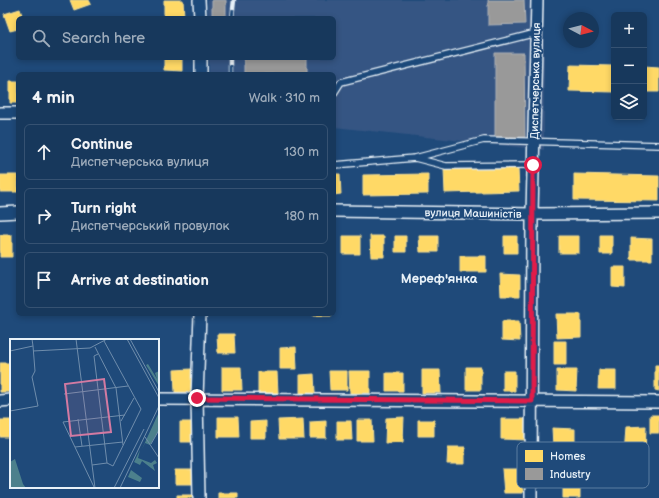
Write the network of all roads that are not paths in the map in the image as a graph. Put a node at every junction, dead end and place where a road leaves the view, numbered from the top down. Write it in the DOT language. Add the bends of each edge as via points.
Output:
graph roads {
  1 [pos="200,0"];
  2 [pos="536,0"];
  3 [pos="200,16"];
  4 [pos="536,33"];
  5 [pos="201,60"];
  6 [pos="201,72"];
  7 [pos="336,90"];
  8 [pos="16,113"];
  9 [pos="0,114"];
  10 [pos="534,141"];
  11 [pos="659,145"];
  12 [pos="415,158"];
  13 [pos="336,165"];
  14 [pos="533,165"];
  15 [pos="336,211"];
  16 [pos="16,212"];
  17 [pos="0,213"];
  18 [pos="659,213"];
  19 [pos="532,214"];
  20 [pos="200,316"];
  21 [pos="197,398"];
  22 [pos="159,399"];
  23 [pos="10,400"];
  24 [pos="0,401"];
  25 [pos="532,401"];
  26 [pos="659,402"];
  27 [pos="532,442"];
  28 [pos="531,488"];
  29 [pos="199,498"];
  30 [pos="531,498"];
  1 -- 3 [label="street"];
  2 -- 4 [label="street, Диспетчерська вулиця"];
  4 -- 7 [label="lane" via="341,82"];
  4 -- 10 [label="street, Диспетчерська вулиця"];
  5 -- 6 [label="street"];
  8 -- 9 [label="street"];
  10 -- 11 [label="lane"];
  10 -- 12 [label="lane" via="484,140"];
  10 -- 14 [label="street, Диспетчерська вулиця"];
  12 -- 13 [label="lane"];
  12 -- 14 [label="lane" via="446,166"];
  14 -- 19 [label="street, Диспетчерська вулиця"];
  15 -- 19 [label="street, вулиця Машиністів"];
  16 -- 17 [label="street"];
  18 -- 19 [label="street, вулиця Машиністів"];
  19 -- 25 [label="street, Диспетчерська вулиця"];
  20 -- 21 [label="street"];
  21 -- 22 [label="street"];
  21 -- 25 [label="street"];
  21 -- 29 [label="street"];
  23 -- 24 [label="street"];
  25 -- 26 [label="street"];
  25 -- 27 [label="street, Диспетчерська вулиця"];
  28 -- 30 [label="street, Диспетчерська вулиця"];
}
